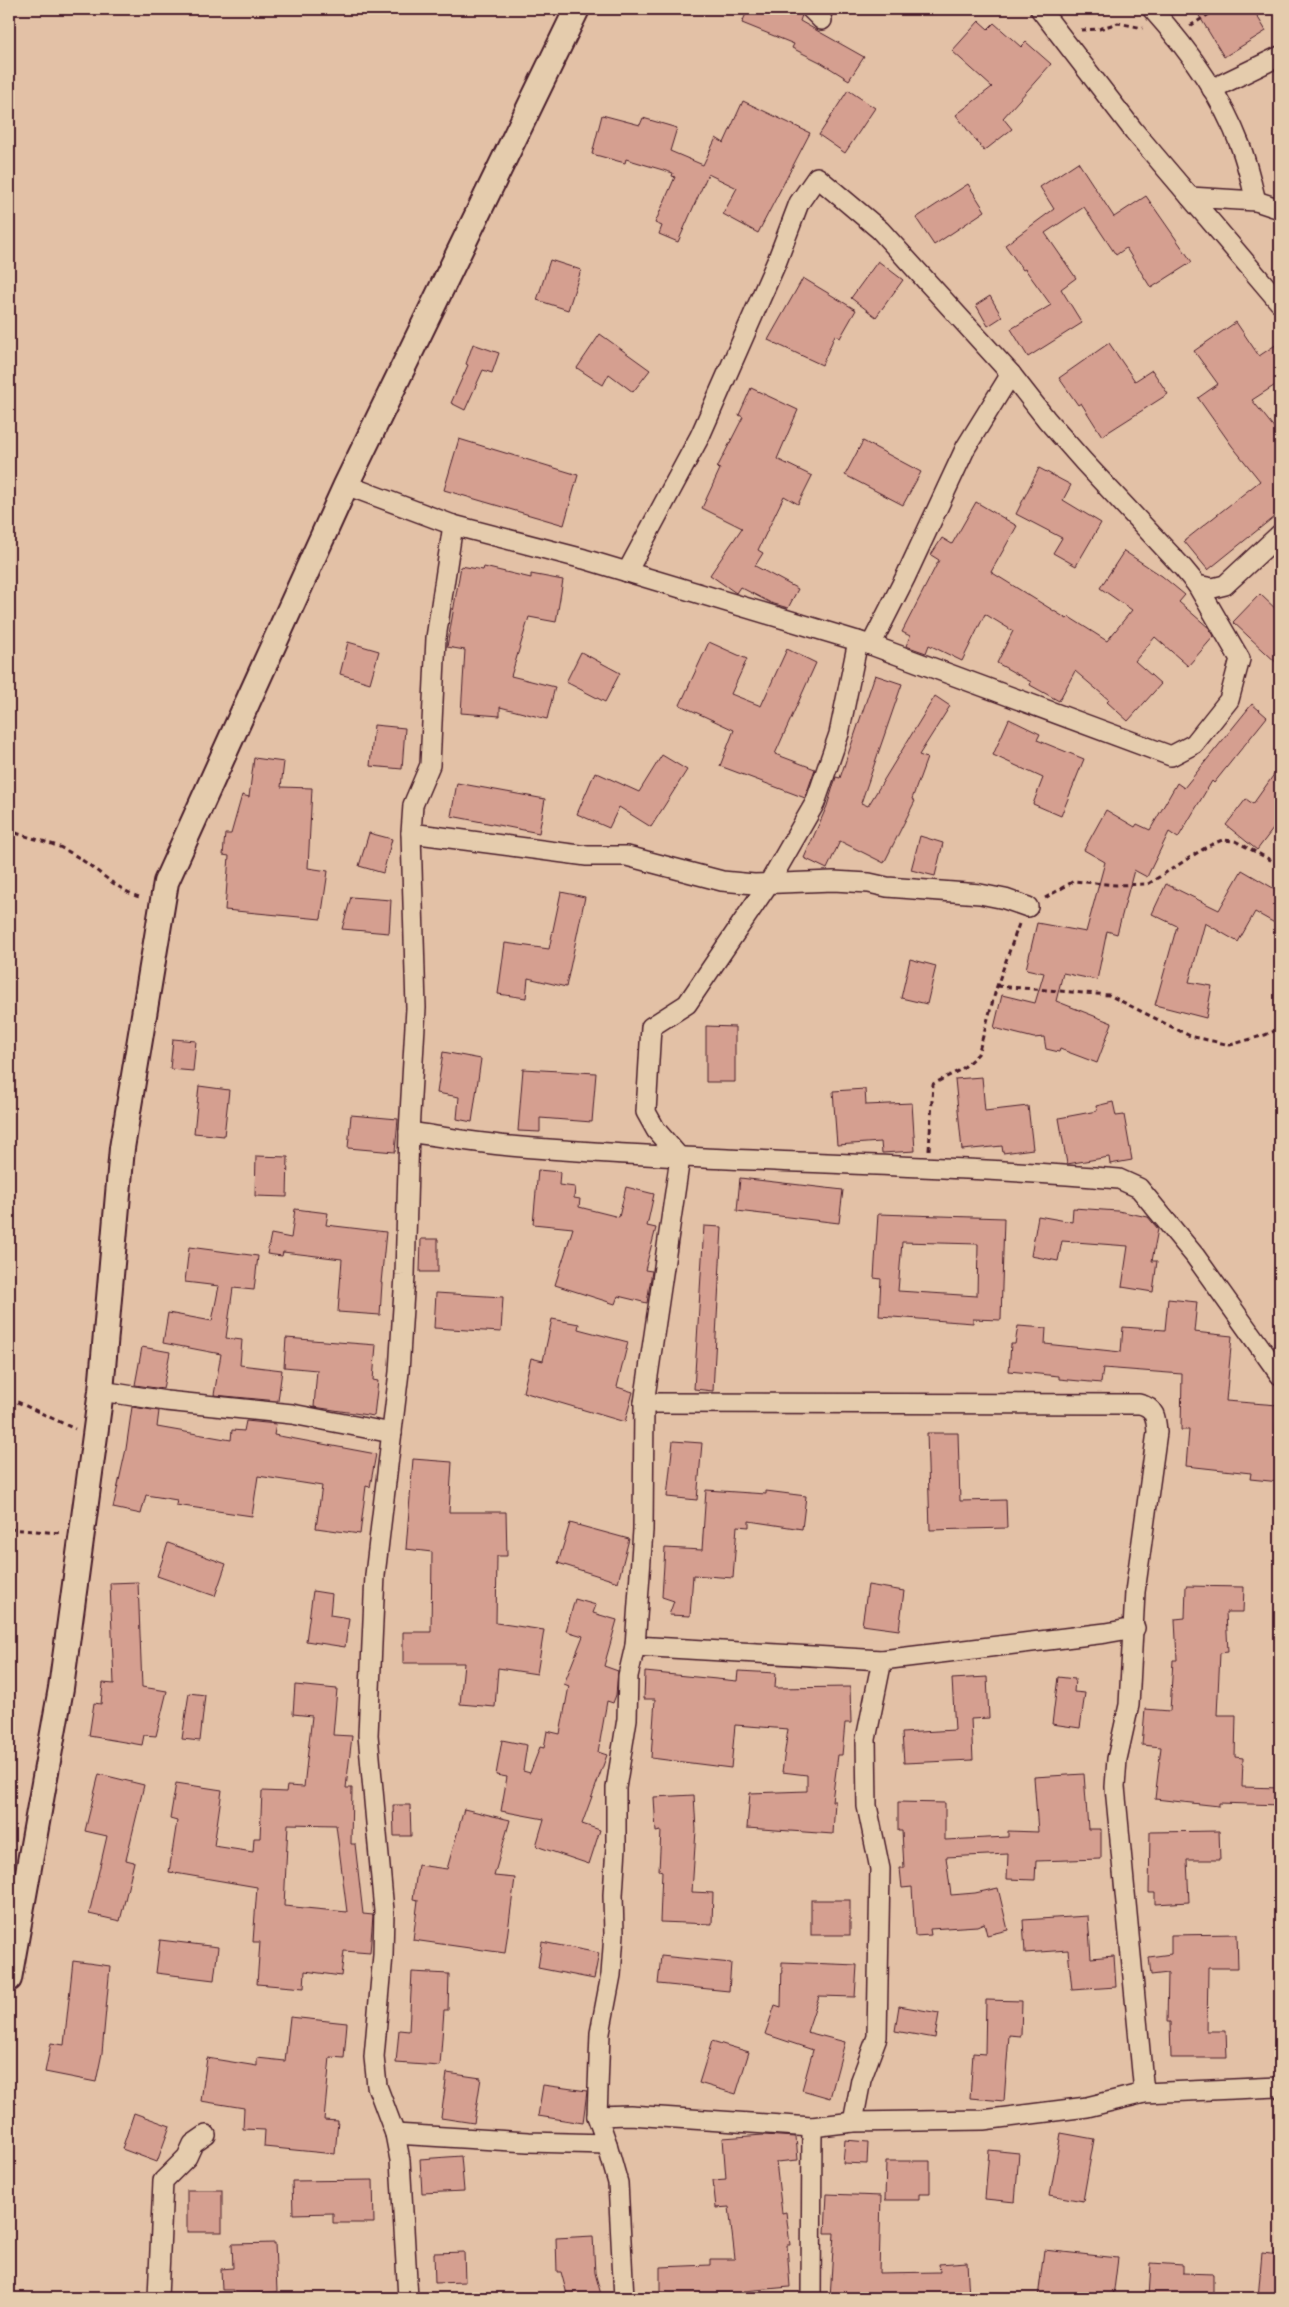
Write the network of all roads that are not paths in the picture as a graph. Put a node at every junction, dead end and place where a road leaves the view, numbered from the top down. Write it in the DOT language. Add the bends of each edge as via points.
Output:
graph roads {
  1 [pos="577,9"];
  2 [pos="1040,9"];
  3 [pos="1152,9"];
  4 [pos="1280,56"];
  5 [pos="1212,89"];
  6 [pos="1190,197"];
  7 [pos="1256,201"];
  8 [pos="1280,209"];
  9 [pos="1280,303"];
  10 [pos="1011,374"];
  11 [pos="346,486"];
  12 [pos="452,525"];
  13 [pos="1280,534"];
  14 [pos="627,572"];
  15 [pos="1197,585"];
  16 [pos="864,643"];
  17 [pos="411,833"];
  18 [pos="769,884"];
  19 [pos="1028,907"];
  20 [pos="409,1132"];
  21 [pos="680,1158"];
  22 [pos="1280,1376"];
  23 [pos="101,1391"];
  24 [pos="644,1403"];
  25 [pos="392,1433"];
  26 [pos="1135,1628"];
  27 [pos="635,1646"];
  28 [pos="882,1660"];
  29 [pos="9,1979"];
  30 [pos="1280,2087"];
  31 [pos="1144,2092"];
  32 [pos="597,2116"];
  33 [pos="853,2122"];
  34 [pos="812,2127"];
  35 [pos="395,2134"];
  36 [pos="206,2135"];
  37 [pos="606,2144"];
  38 [pos="158,2298"];
  39 [pos="408,2298"];
  40 [pos="624,2298"];
  41 [pos="812,2298"];
  1 -- 11 [label="street"];
  2 -- 6 [label="street" via="1134,131"];
  3 -- 5 [label="street" via="1169,27"];
  4 -- 5 [label="street"];
  5 -- 7 [label="street" via="1240,145"];
  6 -- 7 [label="street"];
  6 -- 9 [label="street"];
  7 -- 8 [label="street"];
  10 -- 14 [label="street" via="880,230 817,176 799,203 700,436"];
  10 -- 15 [label="street" via="1047,420"];
  10 -- 16 [label="street" via="966,447 905,578"];
  11 -- 12 [label="street"];
  11 -- 23 [label="street" via="166,882 122,1148"];
  12 -- 14 [label="street"];
  12 -- 17 [label="street" via="436,638 430,765 413,805"];
  13 -- 15 [label="street" via="1225,585 1213,588"];
  14 -- 16 [label="street"];
  15 -- 16 [label="street" via="1240,659 1229,700 1194,744 1171,756"];
  16 -- 18 [label="street" via="816,803"];
  17 -- 18 [label="street" via="587,856 627,856 722,882"];
  17 -- 20 [label="street" via="416,1008"];
  18 -- 19 [label="street" via="869,883 980,894"];
  18 -- 21 [label="street" via="686,1004 651,1027 646,1112 656,1130"];
  20 -- 21 [label="street" via="508,1146"];
  20 -- 25 [label="street" via="405,1275"];
  21 -- 22 [label="street" via="1119,1180 1139,1188 1196,1256"];
  21 -- 24 [label="street"];
  23 -- 25 [label="street" via="292,1414"];
  23 -- 29 [label="street" via="61,1688"];
  24 -- 26 [label="street" via="1139,1404 1150,1407 1157,1432 1136,1592"];
  24 -- 27 [label="street" via="643,1530"];
  25 -- 35 [label="street" via="375,1575 368,1735 384,1911 374,2057 377,2086"];
  26 -- 28 [label="street"];
  26 -- 31 [label="street" via="1129,1704 1117,1759 1115,1787"];
  27 -- 28 [label="street"];
  27 -- 32 [label="street" via="628,1676 627,1719 616,1788 614,1934 611,1975 600,2033"];
  28 -- 33 [label="street" via="866,1739 867,1806 880,1869 877,2037 861,2080"];
  30 -- 31 [label="street"];
  31 -- 33 [label="street" via="1087,2107 983,2120"];
  32 -- 34 [label="street" via="630,2115"];
  32 -- 37 [label="street"];
  33 -- 34 [label="street"];
  34 -- 41 [label="street"];
  35 -- 37 [label="street"];
  35 -- 39 [label="street" via="400,2160"];
  36 -- 38 [label="street" via="193,2144 187,2157 162,2181"];
  37 -- 40 [label="street" via="618,2183"];
}
